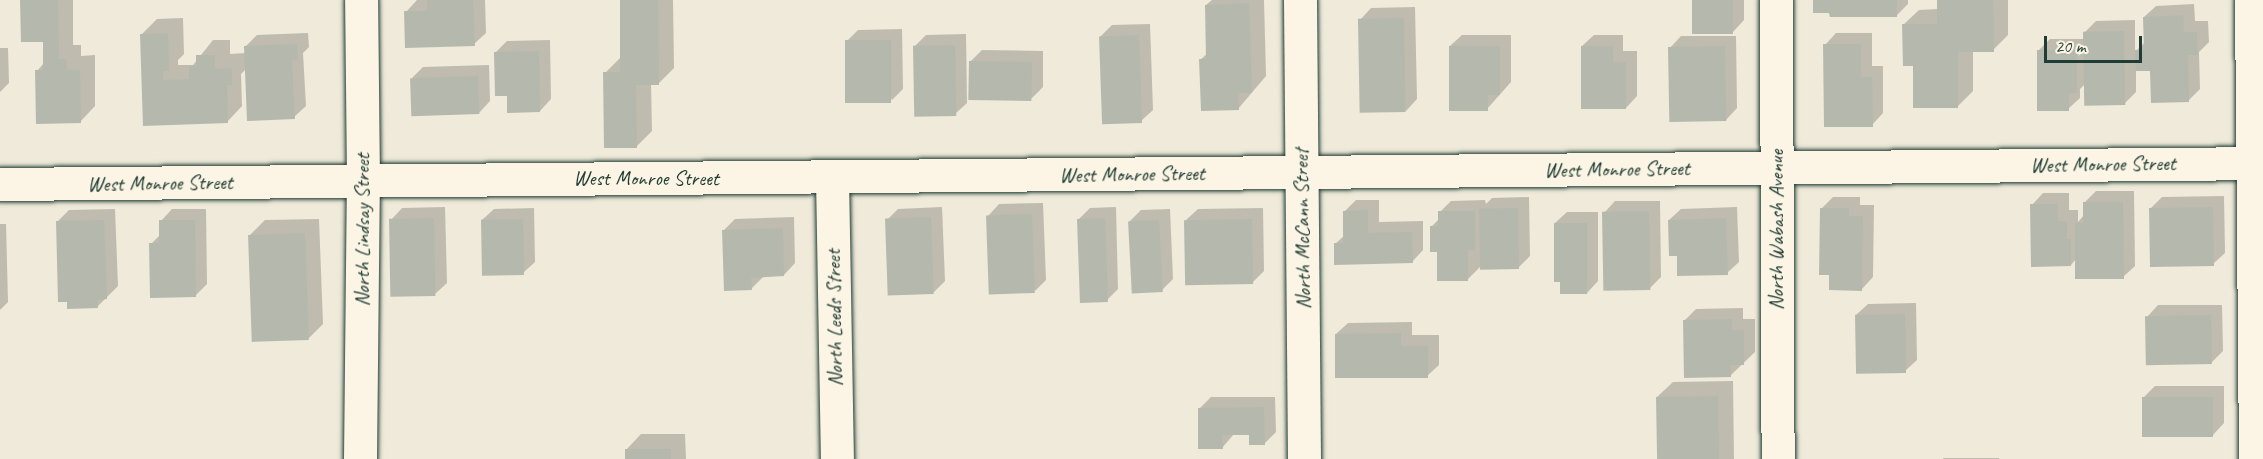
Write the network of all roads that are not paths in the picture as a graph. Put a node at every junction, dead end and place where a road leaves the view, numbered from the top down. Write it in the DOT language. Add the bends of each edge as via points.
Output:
graph roads {
  1 [pos="361,0"];
  2 [pos="1300,0"];
  3 [pos="1776,0"];
  4 [pos="2251,0"];
  5 [pos="2257,163"];
  6 [pos="1776,167"];
  7 [pos="1302,172"];
  8 [pos="832,177"];
  9 [pos="363,181"];
  10 [pos="0,184"];
  11 [pos="360,459"];
  12 [pos="837,459"];
  13 [pos="1304,459"];
  14 [pos="1778,459"];
  15 [pos="2256,459"];
  1 -- 9 [label="street, North Lindsay Street"];
  2 -- 7 [label="street, North McCann Street"];
  3 -- 6 [label="street, North Wabash Avenue"];
  4 -- 5 [label="street"];
  5 -- 6 [label="street, West Monroe Street"];
  5 -- 15 [label="street"];
  6 -- 7 [label="street, West Monroe Street"];
  6 -- 14 [label="street, North Wabash Avenue"];
  7 -- 8 [label="street, West Monroe Street"];
  7 -- 13 [label="street, North McCann Street"];
  8 -- 9 [label="street, West Monroe Street"];
  8 -- 12 [label="street, North Leeds Street"];
  9 -- 10 [label="street, West Monroe Street"];
  9 -- 11 [label="street, North Lindsay Street"];
}
